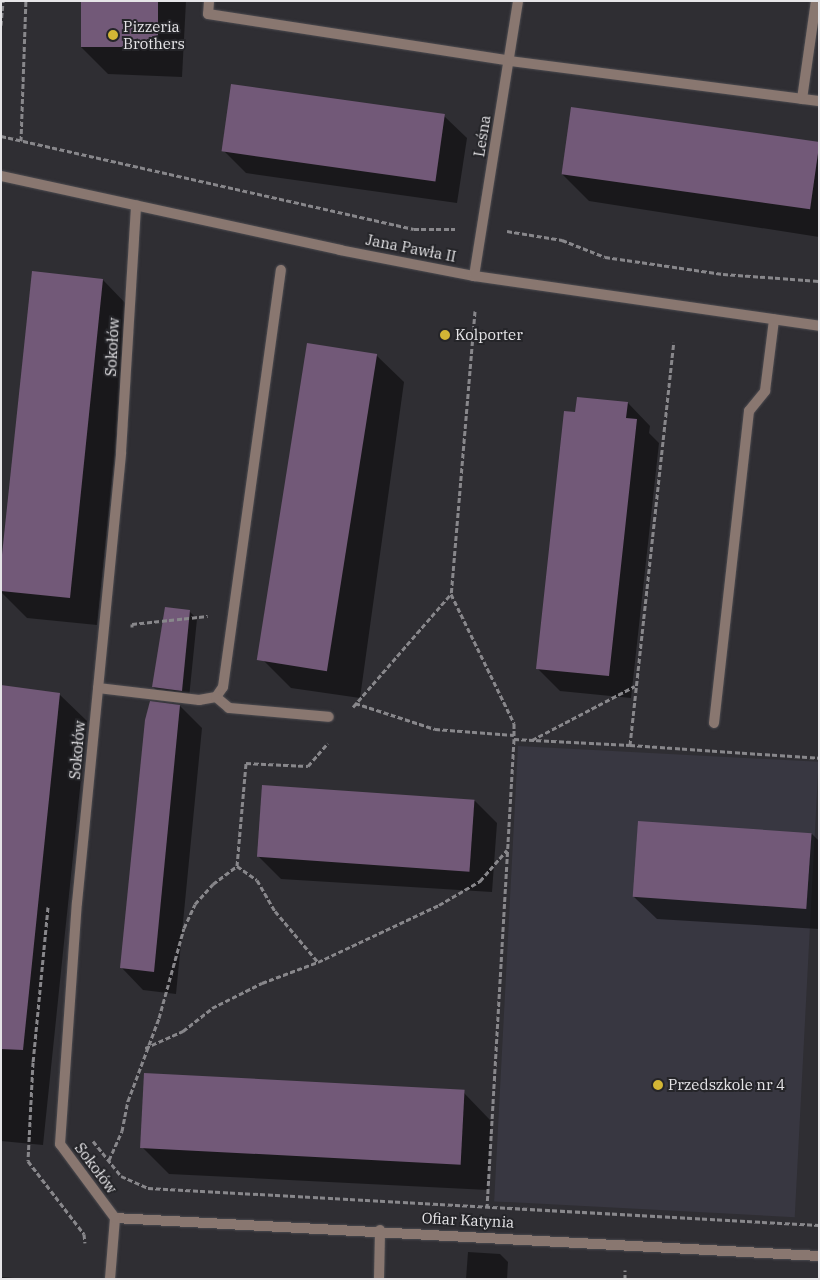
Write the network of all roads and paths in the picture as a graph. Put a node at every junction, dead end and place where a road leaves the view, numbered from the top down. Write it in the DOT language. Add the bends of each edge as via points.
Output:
graph roads {
  1 [pos="2,1"];
  2 [pos="26,1"];
  3 [pos="209,1"];
  4 [pos="518,1"];
  5 [pos="816,1"];
  6 [pos="1,24"];
  7 [pos="510,61"];
  8 [pos="802,99"];
  9 [pos="819,101"];
  10 [pos="1,136"];
  11 [pos="21,141"];
  12 [pos="1,176"];
  13 [pos="136,205"];
  14 [pos="463,229"];
  15 [pos="504,231"];
  16 [pos="281,270"];
  17 [pos="474,276"];
  18 [pos="819,281"];
  19 [pos="475,311"];
  20 [pos="774,320"];
  21 [pos="819,326"];
  22 [pos="674,342"];
  23 [pos="234,612"];
  24 [pos="131,634"];
  25 [pos="636,686"];
  26 [pos="98,688"];
  27 [pos="216,697"];
  28 [pos="355,703"];
  29 [pos="329,717"];
  30 [pos="714,723"];
  31 [pos="514,737"];
  32 [pos="532,740"];
  33 [pos="630,745"];
  34 [pos="819,758"];
  35 [pos="507,849"];
  36 [pos="318,962"];
  37 [pos="145,1048"];
  38 [pos="88,1134"];
  39 [pos="109,1160"];
  40 [pos="487,1207"];
  41 [pos="115,1218"];
  42 [pos="819,1225"];
  43 [pos="380,1230"];
  44 [pos="819,1256"];
  45 [pos="110,1279"];
  46 [pos="379,1279"];
  1 -- 6 [label="path"];
  2 -- 11 [label="path"];
  3 -- 7 [label="street" via="208,14"];
  4 -- 7 [label="street, Leśna"];
  5 -- 8 [label="street"];
  7 -- 8 [label="street"];
  7 -- 17 [label="street, Leśna"];
  8 -- 9 [label="street"];
  10 -- 11 [label="path"];
  11 -- 14 [label="path" via="414,228"];
  12 -- 13 [label="street, Jana Pawła II"];
  13 -- 17 [label="street, Jana Pawła II"];
  13 -- 26 [label="street, Sokołów" via="122,452"];
  15 -- 18 [label="path" via="562,240 605,257 723,274"];
  16 -- 23 [label="street"];
  17 -- 20 [label="street, Jana Pawła II"];
  19 -- 31 [label="path" via="451,594 514,723"];
  20 -- 21 [label="street, Jana Pawła II"];
  20 -- 30 [label="street" via="765,391 749,411"];
  22 -- 25 [label="path"];
  23 -- 24 [label="path" via="132,624"];
  23 -- 27 [label="street" via="224,687"];
  25 -- 32 [label="path"];
  25 -- 33 [label="path"];
  26 -- 27 [label="street" via="199,700"];
  26 -- 41 [label="street, Sokołów" via="64,1062 60,1144"];
  27 -- 29 [label="street" via="229,708"];
  28 -- 31 [label="path" via="435,729"];
  31 -- 32 [label="path"];
  31 -- 35 [label="path"];
  32 -- 33 [label="path"];
  33 -- 34 [label="path"];
  35 -- 36 [label="path" via="480,881 455,896"];
  35 -- 40 [label="path"];
  36 -- 37 [label="path" via="262,983 212,1008 184,1031"];
  36 -- 37 [label="path" via="275,911 257,880 237,866 213,884 196,904 184,928 158,1018"];
  37 -- 39 [label="path" via="122,1131"];
  38 -- 39 [label="path"];
  39 -- 40 [label="path" via="121,1176 148,1188"];
  40 -- 42 [label="path"];
  41 -- 43 [label="street, Ofiar Katynia"];
  41 -- 45 [label="street"];
  43 -- 44 [label="street, Ofiar Katynia"];
  43 -- 46 [label="street"];
}
